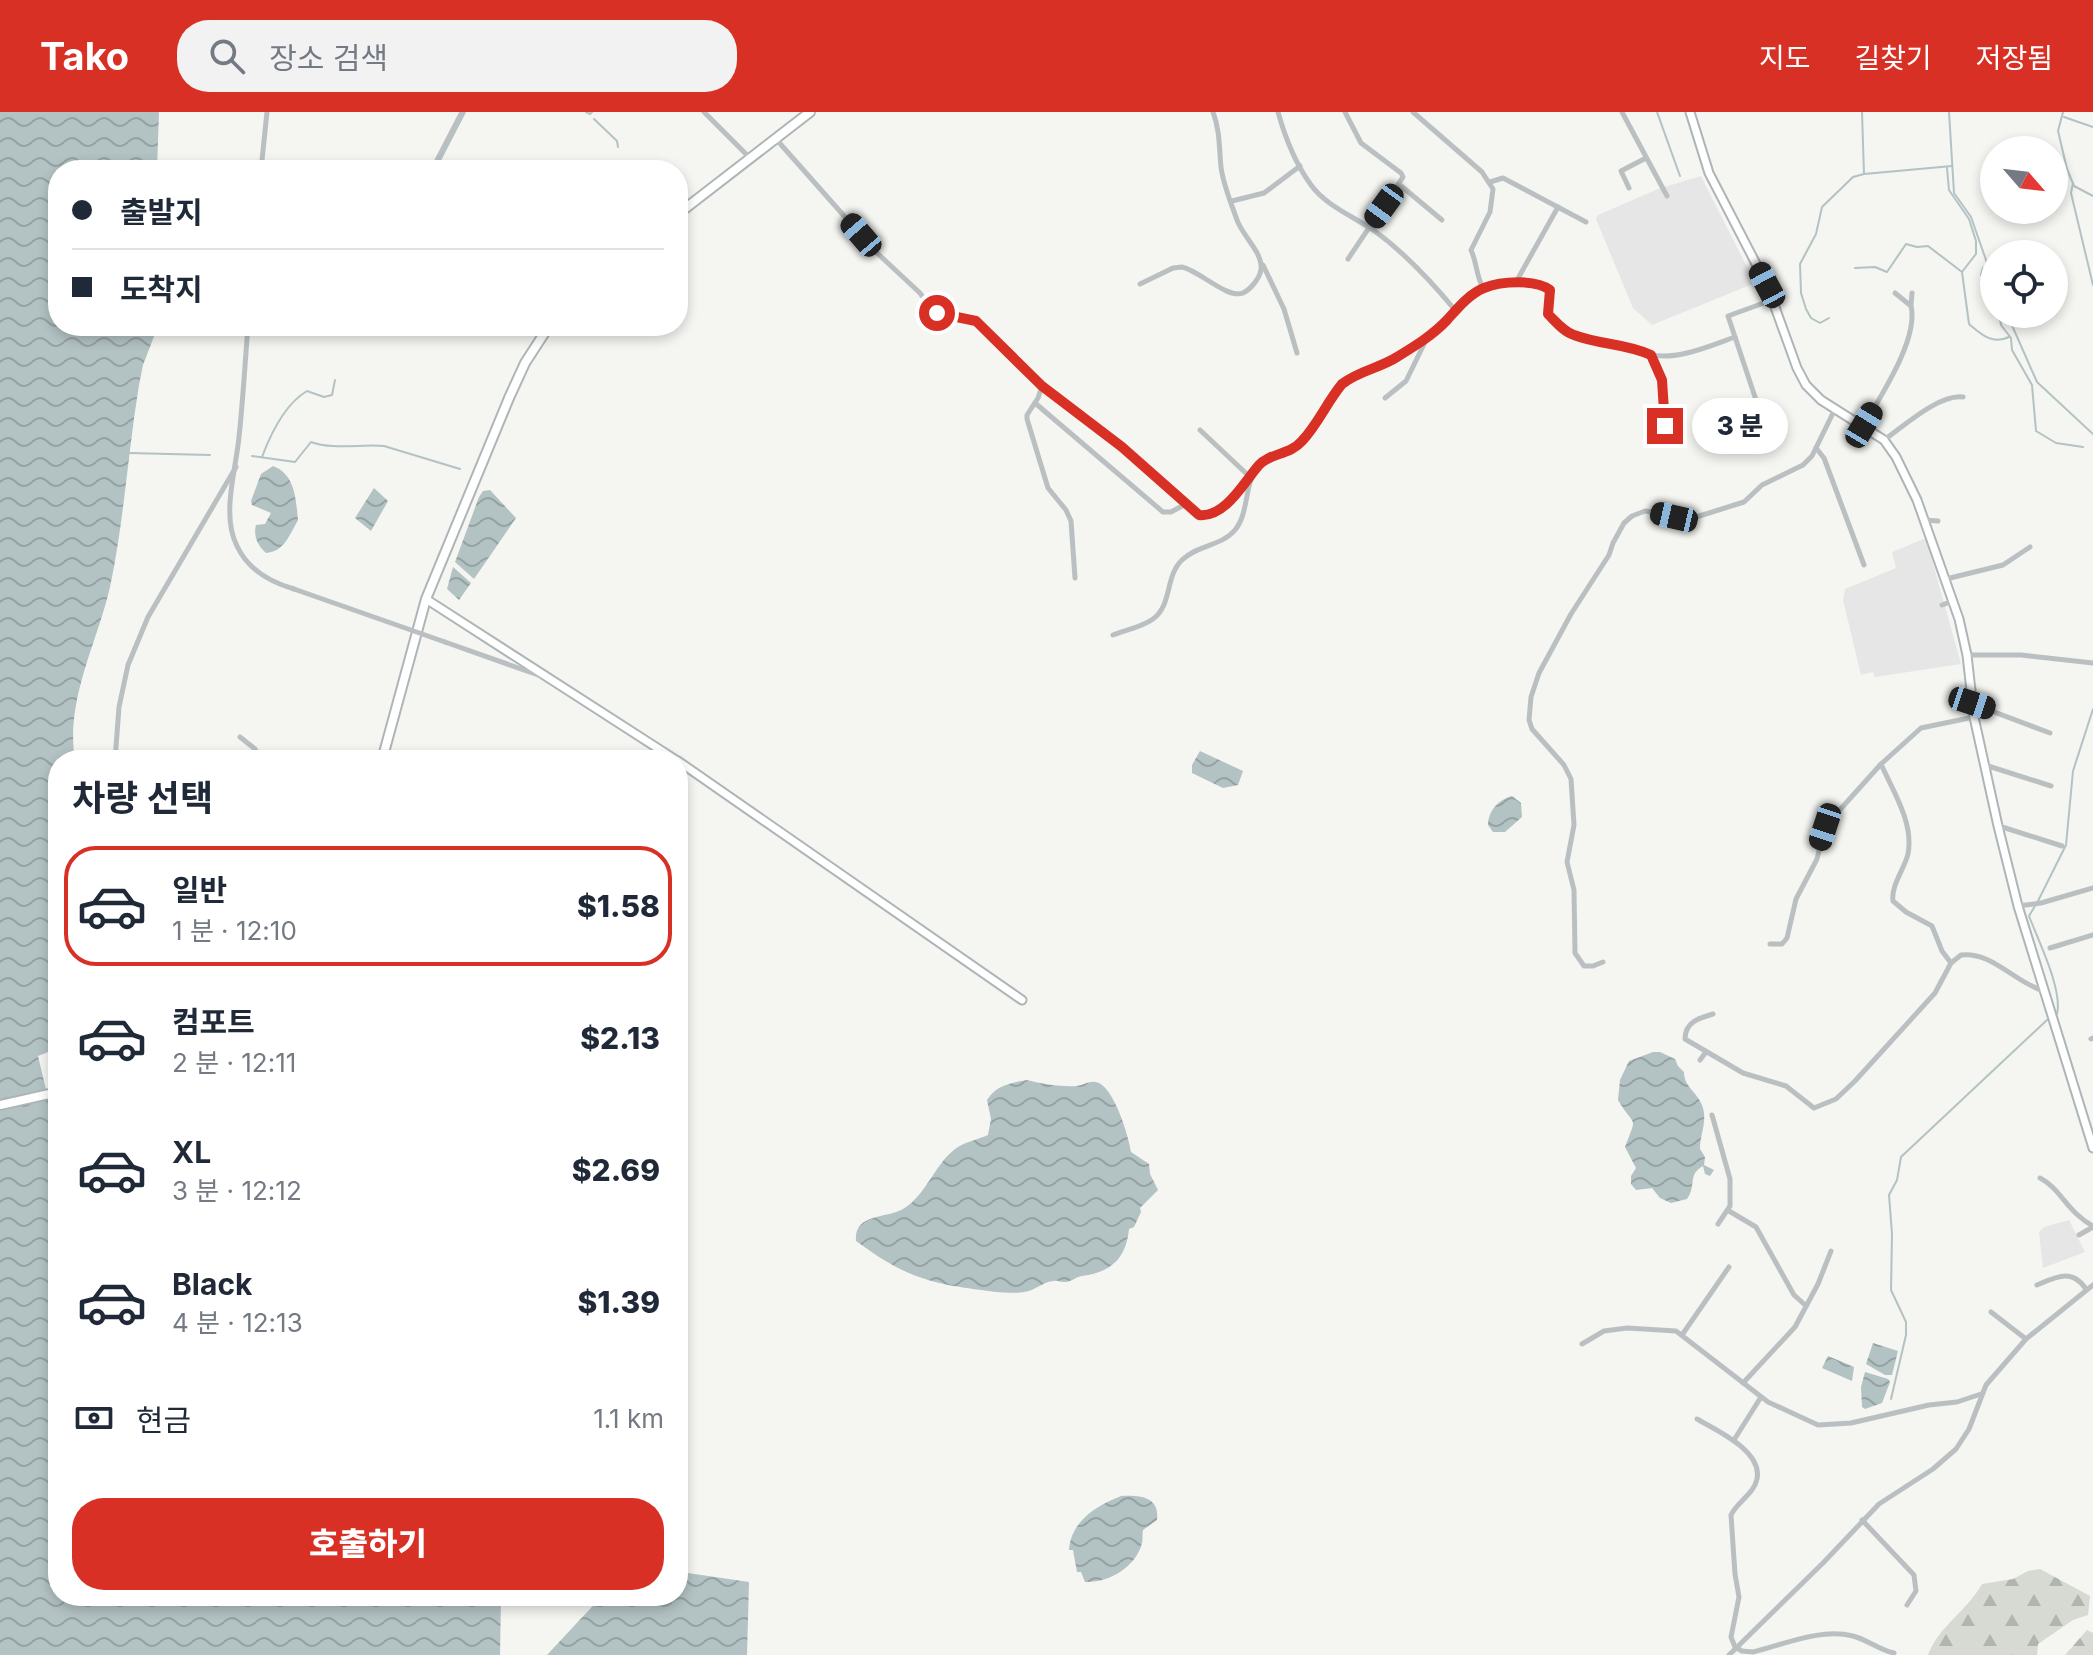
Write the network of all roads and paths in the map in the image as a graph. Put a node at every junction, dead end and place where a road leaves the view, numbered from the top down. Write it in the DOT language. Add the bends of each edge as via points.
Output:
graph roads {
  1 [pos="267,112"];
  2 [pos="462,112"];
  3 [pos="704,112"];
  4 [pos="810,112"];
  5 [pos="1213,112"];
  6 [pos="1278,112"];
  7 [pos="1345,112"];
  8 [pos="1413,112"];
  9 [pos="1622,112"];
  10 [pos="1690,112"];
  11 [pos="776,139"];
  12 [pos="1646,158"];
  13 [pos="751,159"];
  14 [pos="262,160"];
  15 [pos="437,160"];
  16 [pos="1300,166"];
  17 [pos="1490,182"];
  18 [pos="1400,185"];
  19 [pos="1629,188"];
  20 [pos="1667,196"];
  21 [pos="1232,201"];
  22 [pos="688,206"];
  23 [pos="1558,207"];
  24 [pos="1442,220"];
  25 [pos="1586,222"];
  26 [pos="1369,227"];
  27 [pos="1348,259"];
  28 [pos="1261,261"];
  29 [pos="1516,282"];
  30 [pos="1140,284"];
  31 [pos="1484,288"];
  32 [pos="1895,293"];
  33 [pos="1912,293"];
  34 [pos="1772,300"];
  35 [pos="1911,306"];
  36 [pos="1455,310"];
  37 [pos="247,336"];
  38 [pos="543,336"];
  39 [pos="1428,337"];
  40 [pos="1735,337"];
  41 [pos="1297,353"];
  42 [pos="1651,355"];
  43 [pos="1042,386"];
  44 [pos="1963,397"];
  45 [pos="1385,398"];
  46 [pos="1035,403"];
  47 [pos="1757,403"];
  48 [pos="1835,409"];
  49 [pos="1864,425"];
  50 [pos="1665,426"];
  51 [pos="1200,430"];
  52 [pos="1884,440"];
  53 [pos="1816,448"];
  54 [pos="236,467"];
  55 [pos="1251,478"];
  56 [pos="1186,504"];
  57 [pos="1925,520"];
  58 [pos="1938,521"];
  59 [pos="2030,547"];
  60 [pos="1864,565"];
  61 [pos="1075,578"];
  62 [pos="1946,579"];
  63 [pos="426,599"];
  64 [pos="1954,601"];
  65 [pos="1942,605"];
  66 [pos="1113,635"];
  67 [pos="1967,655"];
  68 [pos="2093,663"];
  69 [pos="550,679"];
  70 [pos="1972,703"];
  71 [pos="1974,717"];
  72 [pos="2050,733"];
  73 [pos="240,737"];
  74 [pos="116,750"];
  75 [pos="256,750"];
  76 [pos="385,750"];
  77 [pos="660,750"];
  78 [pos="1881,764"];
  79 [pos="1985,765"];
  80 [pos="688,769"];
  81 [pos="2051,786"];
  82 [pos="1998,826"];
  83 [pos="2062,846"];
  84 [pos="2093,888"];
  85 [pos="2018,906"];
  86 [pos="2093,935"];
  87 [pos="1770,944"];
  88 [pos="2050,948"];
  89 [pos="1603,962"];
  90 [pos="1951,963"];
  91 [pos="2045,991"];
  92 [pos="1022,1000"];
  93 [pos="1713,1014"];
  94 [pos="1706,1052"];
  95 [pos="1700,1060"];
  96 [pos="48,1094"];
  97 [pos="0,1105"];
  98 [pos="1712,1115"];
  99 [pos="2093,1148"];
  100 [pos="2040,1178"];
  101 [pos="1729,1211"];
  102 [pos="1718,1224"];
  103 [pos="2093,1227"];
  104 [pos="2079,1235"];
  105 [pos="1831,1251"];
  106 [pos="1729,1267"];
  107 [pos="2037,1285"];
  108 [pos="2093,1285"];
  109 [pos="2086,1289"];
  110 [pos="1805,1305"];
  111 [pos="1991,1312"];
  112 [pos="1682,1335"];
  113 [pos="2026,1339"];
  114 [pos="1582,1344"];
  115 [pos="1743,1383"];
  116 [pos="1982,1394"];
  117 [pos="1761,1397"];
  118 [pos="1697,1419"];
  119 [pos="1734,1440"];
  120 [pos="1862,1520"];
  121 [pos="1907,1605"];
  122 [pos="1735,1647"];
  123 [pos="1894,1653"];
  124 [pos="1729,1655"];
  1 -- 14 [label="street"];
  2 -- 15 [label="street"];
  3 -- 13 [label="street"];
  4 -- 11 [label="main road"];
  5 -- 21 [label="street" via="1221,169"];
  6 -- 16 [label="street"];
  7 -- 18 [label="street" via="1361,143 1401,173"];
  8 -- 17 [label="street"];
  9 -- 12 [label="street"];
  10 -- 34 [label="street" via="1709,173"];
  11 -- 13 [label="main road"];
  11 -- 43 [label="street" via="931,309 976,321"];
  12 -- 19 [label="street" via="1621,171"];
  12 -- 20 [label="street"];
  13 -- 22 [label="main road"];
  16 -- 21 [label="street" via="1264,193"];
  16 -- 26 [label="street" via="1321,195"];
  17 -- 23 [label="street" via="1503,178"];
  17 -- 31 [label="street" via="1490,212 1471,250"];
  18 -- 24 [label="street"];
  18 -- 26 [label="street"];
  21 -- 28 [label="street" via="1242,231"];
  23 -- 25 [label="street"];
  23 -- 29 [label="street"];
  26 -- 27 [label="street"];
  26 -- 36 [label="street" via="1421,271"];
  28 -- 30 [label="street" via="1255,283 1235,294 1182,267"];
  28 -- 41 [label="street"];
  29 -- 31 [label="street"];
  29 -- 42 [label="street" via="1550,290 1548,314 1574,336 1620,343"];
  31 -- 36 [label="street"];
  32 -- 35 [label="street"];
  33 -- 35 [label="street"];
  34 -- 40 [label="street" via="1728,316"];
  34 -- 48 [label="street" via="1806,385"];
  35 -- 49 [label="street" via="1910,328 1897,366"];
  36 -- 39 [label="street"];
  37 -- 54 [label="street"];
  38 -- 63 [label="main road" via="509,398"];
  39 -- 45 [label="street" via="1406,381"];
  39 -- 55 [label="street" via="1381,367 1350,377 1301,443 1262,461"];
  40 -- 42 [label="street" via="1689,353"];
  40 -- 47 [label="street"];
  42 -- 50 [label="street" via="1662,380"];
  43 -- 46 [label="street"];
  43 -- 56 [label="street"];
  44 -- 52 [label="street" via="1939,402"];
  46 -- 56 [label="street" via="1163,512"];
  46 -- 61 [label="street" via="1027,419 1048,488 1071,521"];
  48 -- 49 [label="street"];
  48 -- 53 [label="street"];
  49 -- 52 [label="street"];
  51 -- 55 [label="street"];
  52 -- 57 [label="street"];
  53 -- 60 [label="street"];
  53 -- 89 [label="street" via="1803,465 1762,485 1744,502 1693,518 1645,511 1632,516 1539,673 1529,720 1564,765 1573,789 1567,862 1574,890 1575,953 1584,966"];
  54 -- 69 [label="street, bridge" via="231,516 236,545 264,577"];
  54 -- 74 [label="street" via="143,629 128,665"];
  55 -- 56 [label="street" via="1218,512 1199,515"];
  55 -- 66 [label="street" via="1232,534 1181,560 1154,619"];
  57 -- 58 [label="street"];
  57 -- 62 [label="street"];
  59 -- 62 [label="street" via="2003,565"];
  62 -- 64 [label="street"];
  63 -- 69 [label="street"];
  63 -- 76 [label="main road"];
  64 -- 65 [label="street"];
  64 -- 67 [label="street"];
  67 -- 68 [label="street"];
  67 -- 70 [label="street"];
  69 -- 77 [label="street"];
  70 -- 71 [label="street"];
  70 -- 72 [label="street"];
  71 -- 78 [label="street" via="1921,728"];
  71 -- 79 [label="street"];
  73 -- 75 [label="street"];
  78 -- 87 [label="street" via="1825,827 1814,868 1796,899 1787,938"];
  78 -- 90 [label="street" via="1909,834 1893,901 1932,926"];
  79 -- 81 [label="street"];
  79 -- 82 [label="street"];
  80 -- 92 [label="street"];
  82 -- 83 [label="street"];
  82 -- 85 [label="street"];
  84 -- 85 [label="street"];
  85 -- 91 [label="street"];
  86 -- 88 [label="street"];
  90 -- 91 [label="street" via="1961,955 1977,955"];
  90 -- 94 [label="street" via="1935,993 1855,1081 1826,1104 1814,1108 1786,1086 1743,1073"];
  91 -- 99 [label="street"];
  93 -- 94 [label="street" via="1695,1020 1685,1033 1685,1039"];
  94 -- 95 [label="street"];
  96 -- 97 [label="main road"];
  98 -- 101 [label="street" via="1730,1179"];
  100 -- 103 [label="street"];
  101 -- 102 [label="street"];
  101 -- 110 [label="street" via="1756,1227"];
  103 -- 104 [label="street"];
  105 -- 110 [label="street"];
  106 -- 112 [label="street"];
  107 -- 109 [label="street" via="2065,1274"];
  108 -- 109 [label="street"];
  109 -- 113 [label="street"];
  110 -- 115 [label="street" via="1788,1336"];
  111 -- 113 [label="street"];
  112 -- 114 [label="street" via="1660,1328 1627,1328 1604,1331"];
  112 -- 115 [label="street"];
  113 -- 116 [label="street"];
  115 -- 117 [label="street"];
  116 -- 117 [label="street" via="1834,1426 1804,1420"];
  116 -- 120 [label="street" via="1956,1449"];
  117 -- 119 [label="street"];
  118 -- 119 [label="street"];
  119 -- 122 [label="street" via="1753,1462 1757,1479 1731,1515 1739,1597 1731,1637"];
  120 -- 121 [label="street" via="1914,1575 1916,1591"];
  120 -- 122 [label="street"];
  122 -- 123 [label="street" via="1753,1652 1830,1632"];
  122 -- 124 [label="street"];
}
